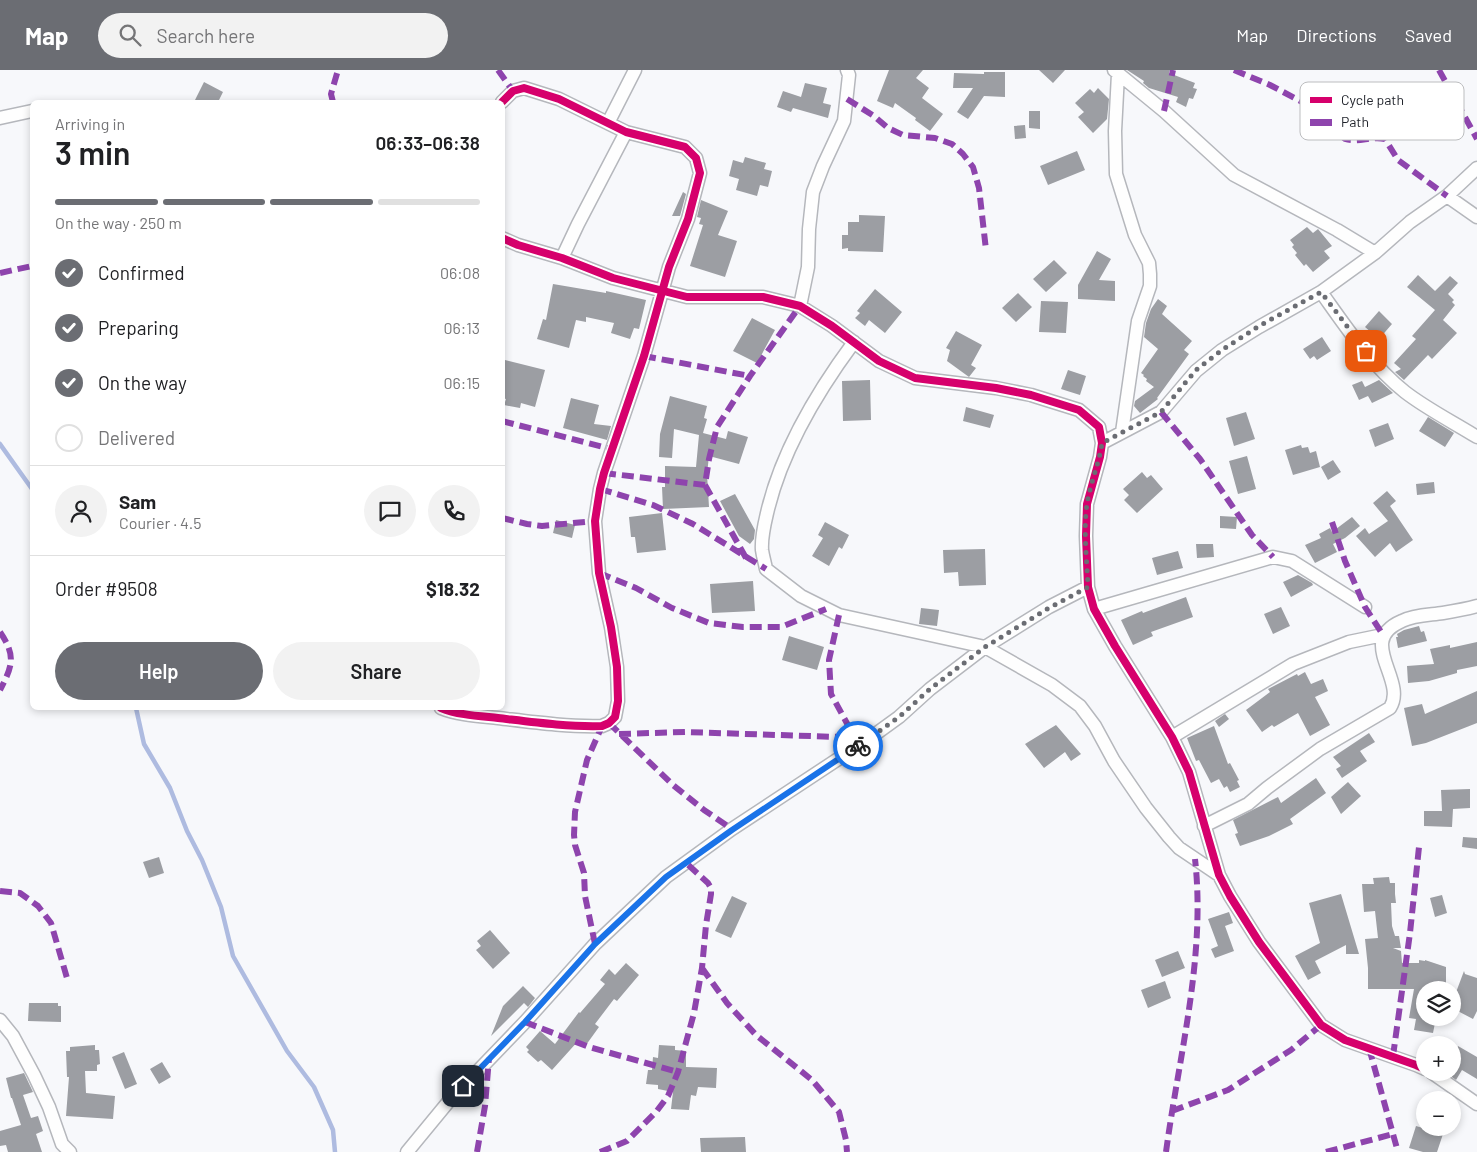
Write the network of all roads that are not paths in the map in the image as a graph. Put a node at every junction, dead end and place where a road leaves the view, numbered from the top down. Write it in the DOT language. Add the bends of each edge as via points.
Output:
graph roads {
  1 [pos="635,70"];
  2 [pos="847,70"];
  3 [pos="1116,72"];
  4 [pos="504,100"];
  5 [pos="30,111"];
  6 [pos="0,118"];
  7 [pos="608,123"];
  8 [pos="626,132"];
  9 [pos="1477,168"];
  10 [pos="1447,196"];
  11 [pos="1477,217"];
  12 [pos="505,239"];
  13 [pos="1375,253"];
  14 [pos="562,258"];
  15 [pos="662,290"];
  16 [pos="1321,292"];
  17 [pos="800,306"];
  18 [pos="854,342"];
  19 [pos="1122,432"];
  20 [pos="1477,436"];
  21 [pos="1102,443"];
  22 [pos="1088,587"];
  23 [pos="1477,606"];
  24 [pos="1365,607"];
  25 [pos="1094,609"];
  26 [pos="1383,635"];
  27 [pos="985,647"];
  28 [pos="446,710"];
  29 [pos="1172,736"];
  30 [pos="1204,826"];
  31 [pos="1219,875"];
  32 [pos="0,1020"];
  33 [pos="1416,1065"];
  34 [pos="1444,1081"];
  35 [pos="1477,1104"];
  36 [pos="70,1152"];
  37 [pos="407,1152"];
  1 -- 7 [label="street"];
  2 -- 17 [label="street" via="844,121 813,192 808,268"];
  3 -- 13 [label="street" via="1234,175"];
  3 -- 19 [label="street" via="1116,174 1134,236 1149,263 1150,274 1150,286 1138,321"];
  4 -- 7 [label="street" via="513,91 524,88"];
  5 -- 6 [label="street"];
  7 -- 8 [label="street"];
  8 -- 14 [label="street"];
  8 -- 15 [label="street" via="684,147 696,158 700,173 688,219"];
  9 -- 10 [label="street"];
  10 -- 11 [label="street"];
  10 -- 13 [label="street" via="1410,222"];
  12 -- 14 [label="street"];
  13 -- 16 [label="street"];
  14 -- 15 [label="street" via="613,278"];
  15 -- 17 [label="street" via="687,297 764,297"];
  15 -- 28 [label="street" via="644,356 604,473 595,521 599,573 616,666 618,701 615,717 602,726 552,724"];
  16 -- 19 [label="street" via="1222,350 1196,370 1161,412"];
  16 -- 20 [label="street" via="1357,341 1405,392"];
  17 -- 18 [label="street"];
  18 -- 21 [label="street" via="879,361 915,378 1031,394 1079,410 1099,427"];
  18 -- 27 [label="street" via="794,436 772,491 763,529 762,550 766,569 801,596 838,615"];
  19 -- 21 [label="street"];
  21 -- 22 [label="street" via="1087,504"];
  22 -- 25 [label="street"];
  22 -- 27 [label="street"];
  23 -- 26 [label="street" via="1403,620"];
  24 -- 25 [label="street" via="1292,561 1273,557"];
  25 -- 29 [label="street"];
  26 -- 29 [label="street" via="1349,642 1293,664"];
  26 -- 30 [label="street" via="1384,661 1394,695 1390,708 1320,749 1248,804"];
  27 -- 31 [label="street" via="1052,685 1080,706 1114,761 1169,837 1179,848"];
  27 -- 37 [label="street" via="892,722 659,883 595,944 450,1100"];
  29 -- 30 [label="street" via="1189,772"];
  30 -- 31 [label="street"];
  31 -- 33 [label="street" via="1259,942 1321,1025 1345,1040"];
  32 -- 36 [label="street" via="13,1036 30,1068 62,1144"];
  34 -- 35 [label="street"];
}
